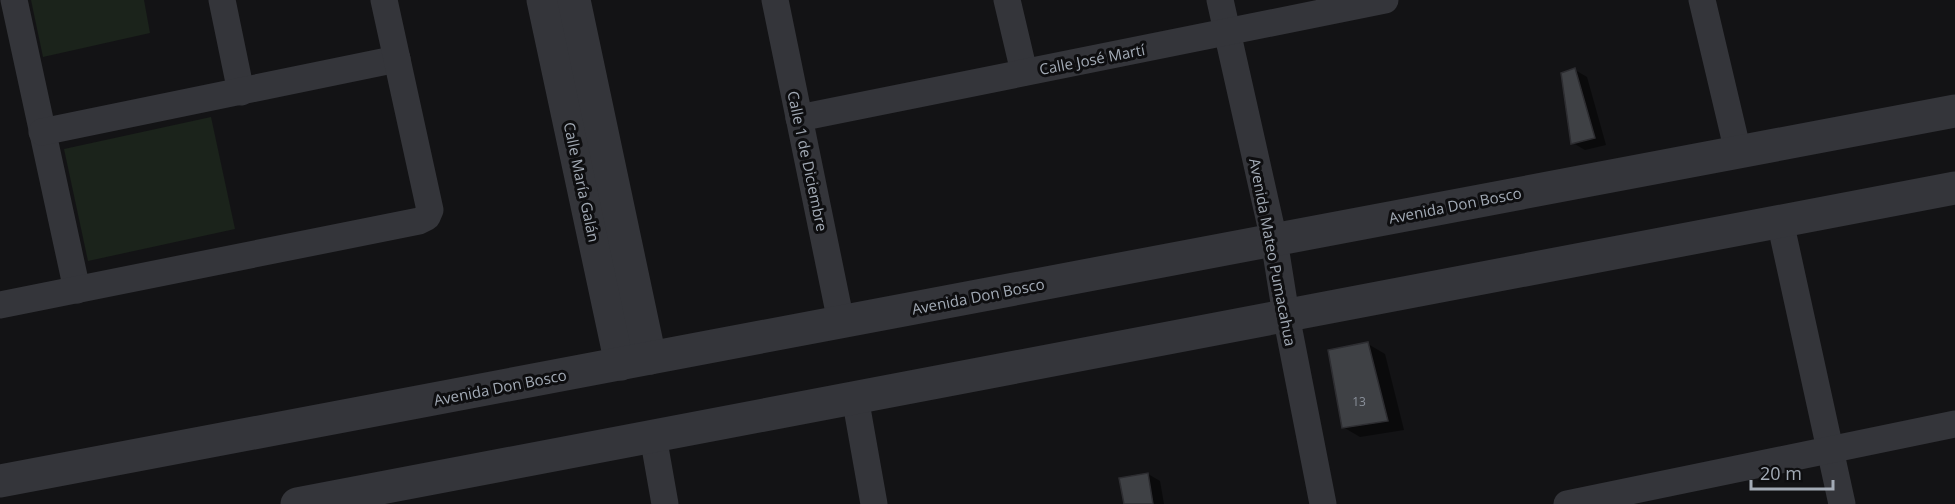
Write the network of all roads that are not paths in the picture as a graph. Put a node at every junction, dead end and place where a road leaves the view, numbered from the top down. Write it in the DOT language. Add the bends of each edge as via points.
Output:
graph roads {
  1 [pos="14,0"];
  2 [pos="222,0"];
  3 [pos="384,0"];
  4 [pos="543,0"];
  5 [pos="574,0"];
  6 [pos="775,0"];
  7 [pos="1007,0"];
  8 [pos="1220,0"];
  9 [pos="1385,0"];
  10 [pos="1702,0"];
  11 [pos="1227,32"];
  12 [pos="397,59"];
  13 [pos="1024,72"];
  14 [pos="241,92"];
  15 [pos="1955,111"];
  16 [pos="799,118"];
  17 [pos="42,132"];
  18 [pos="1738,152"];
  19 [pos="1955,188"];
  20 [pos="1780,221"];
  21 [pos="1274,240"];
  22 [pos="77,290"];
  23 [pos="0,305"];
  24 [pos="1286,315"];
  25 [pos="841,322"];
  26 [pos="635,361"];
  27 [pos="855,398"];
  28 [pos="1955,424"];
  29 [pos="653,436"];
  30 [pos="1830,450"];
  31 [pos="5,488"];
  32 [pos="297,504"];
  33 [pos="665,504"];
  34 [pos="874,504"];
  35 [pos="1323,504"];
  36 [pos="1567,504"];
  37 [pos="1842,504"];
  1 -- 17 [label="street"];
  2 -- 14 [label="street"];
  3 -- 12 [label="street"];
  4 -- 26 [label="street, Calle María Galán"];
  5 -- 26 [label="street, Calle María Galán"];
  6 -- 16 [label="street, Calle 1 de Diciembre"];
  7 -- 13 [label="street"];
  8 -- 11 [label="street, Avenida Mateo Pumacahua"];
  9 -- 11 [label="street, Calle José Martí"];
  10 -- 18 [label="street"];
  11 -- 13 [label="street, Calle José Martí"];
  11 -- 21 [label="street, Avenida Mateo Pumacahua"];
  12 -- 14 [label="street"];
  12 -- 22 [label="street" via="430,210 427,217"];
  13 -- 16 [label="street, Calle José Martí"];
  14 -- 17 [label="street"];
  15 -- 18 [label="street, Avenida Don Bosco"];
  16 -- 25 [label="street, Calle 1 de Diciembre"];
  17 -- 22 [label="street"];
  18 -- 21 [label="street, Avenida Don Bosco"];
  19 -- 20 [label="street"];
  20 -- 24 [label="street"];
  20 -- 30 [label="street"];
  21 -- 24 [label="street, Avenida Mateo Pumacahua"];
  21 -- 25 [label="street, Avenida Don Bosco"];
  22 -- 23 [label="street"];
  24 -- 27 [label="street"];
  24 -- 35 [label="street, Avenida Mateo Pumacahua"];
  25 -- 26 [label="street, Avenida Don Bosco"];
  26 -- 31 [label="street, Avenida Don Bosco"];
  27 -- 29 [label="street"];
  27 -- 34 [label="street"];
  28 -- 30 [label="street"];
  29 -- 32 [label="street"];
  29 -- 33 [label="street"];
  30 -- 36 [label="street"];
  30 -- 37 [label="street"];
}
